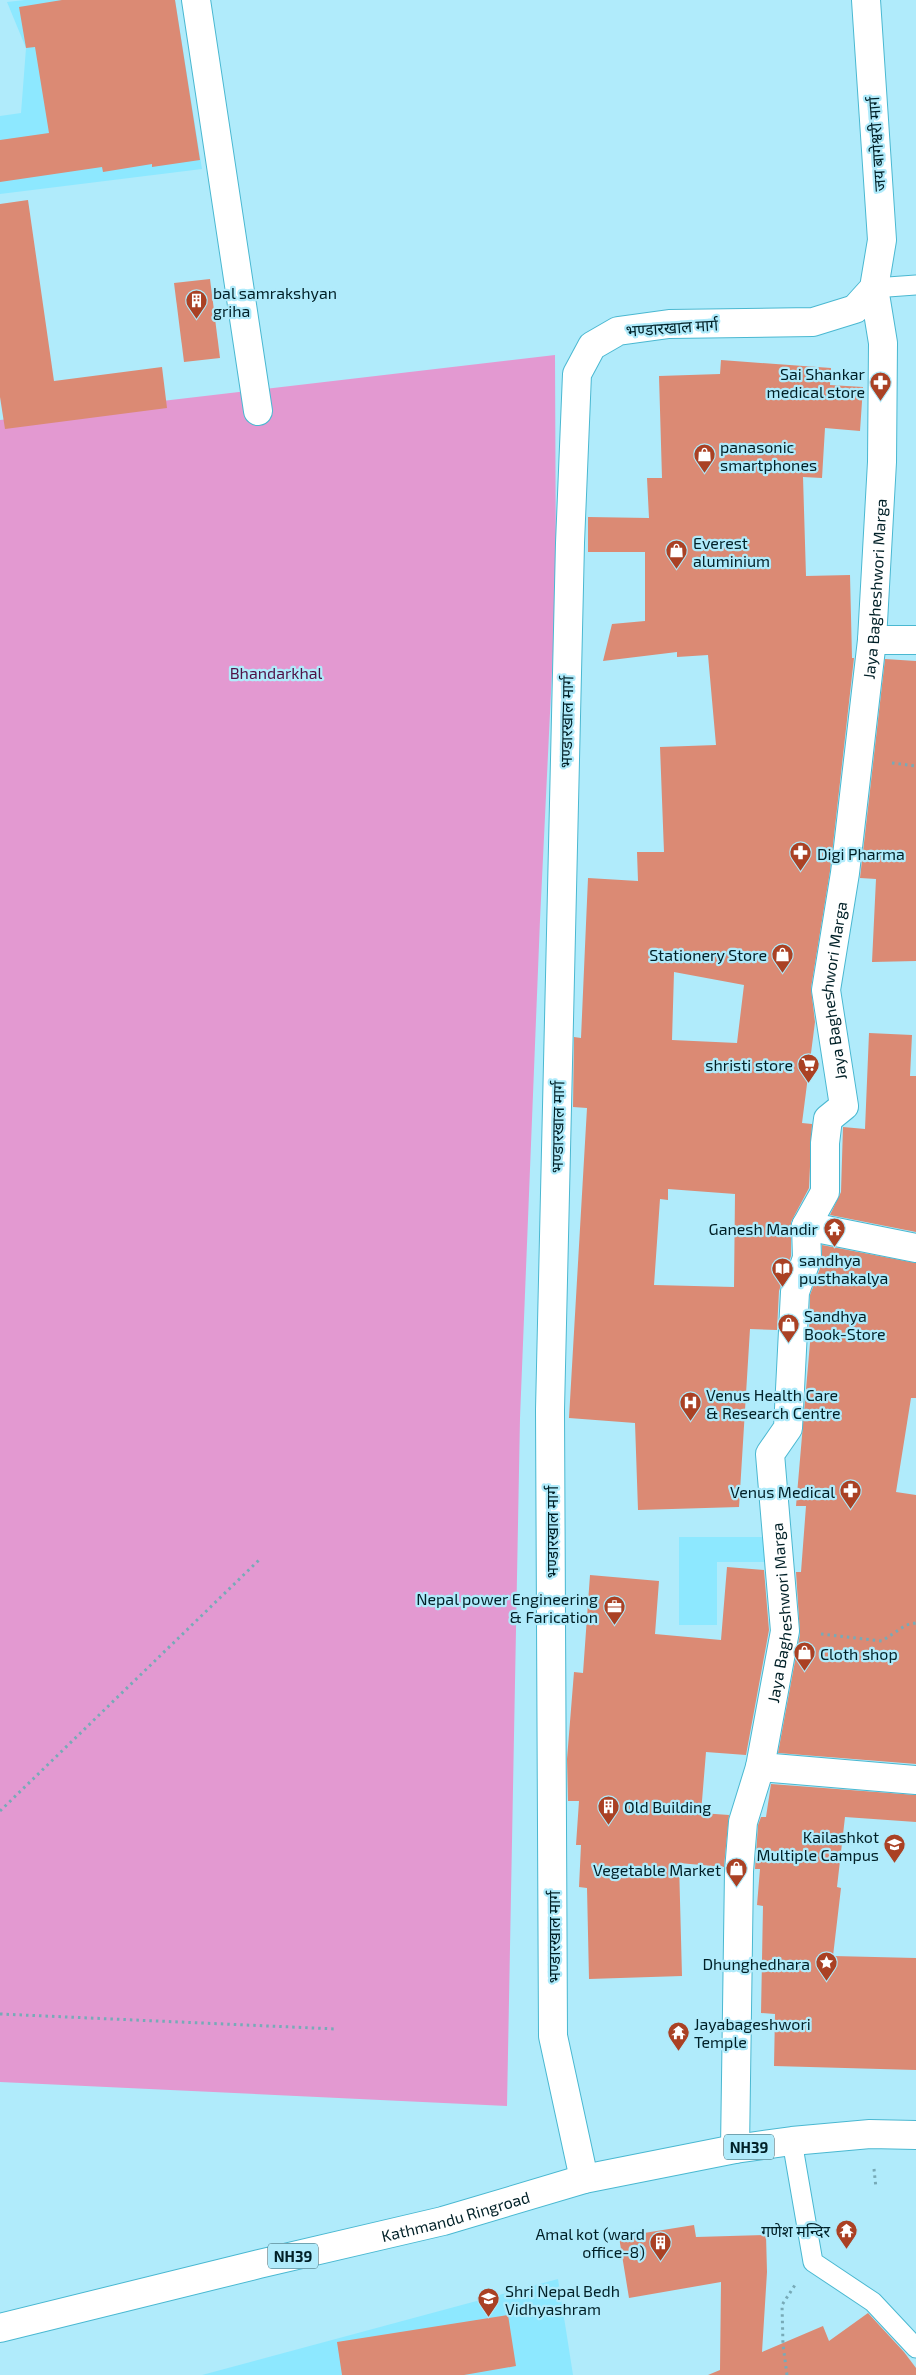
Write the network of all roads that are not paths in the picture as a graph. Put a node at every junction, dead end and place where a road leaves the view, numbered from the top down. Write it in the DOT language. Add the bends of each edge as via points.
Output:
graph roads {
  1 [pos="196,0"];
  2 [pos="866,0"];
  3 [pos="916,285"];
  4 [pos="874,288"];
  5 [pos="258,411"];
  6 [pos="872,640"];
  7 [pos="916,640"];
  8 [pos="806,1226"];
  9 [pos="916,1248"];
  10 [pos="760,1767"];
  11 [pos="916,1780"];
  12 [pos="916,2135"];
  13 [pos="792,2141"];
  14 [pos="735,2149"];
  15 [pos="584,2179"];
  16 [pos="0,2328"];
  17 [pos="916,2348"];
  1 -- 5 [label="main road"];
  2 -- 4 [label="main road, जय बागेश्वरी मार्ग" via="882,240"];
  3 -- 4 [label="lane"];
  4 -- 6 [label="main road, Jaya Bagheshwori Marga" via="883,342 882,462"];
  4 -- 15 [label="main road, भण्डारखाल मार्ग" via="855,309 813,322 669,324 618,331 592,346 577,374 570,543 550,1420 553,2036"];
  6 -- 7 [label="main road"];
  6 -- 8 [label="main road, Jaya Bagheshwori Marga" via="847,854 826,990 844,1106 828,1119 825,1192"];
  8 -- 9 [label="main road"];
  8 -- 10 [label="main road, Jaya Bagheshwori Marga" via="807,1258 795,1292 788,1428 770,1454 785,1631"];
  10 -- 11 [label="main road"];
  10 -- 14 [label="main road, Jaya Bagheshwori Marga" via="743,1822 739,1871"];
  12 -- 13 [label="main road, Kathmandu Ringroad / NH39" via="870,2134"];
  13 -- 14 [label="main road, Kathmandu Ringroad / NH39"];
  13 -- 17 [label="lane" via="813,2262 873,2302"];
  14 -- 15 [label="main road, Kathmandu Ringroad / NH39"];
  15 -- 16 [label="main road, Kathmandu Ringroad / NH39" via="443,2221"];
}
